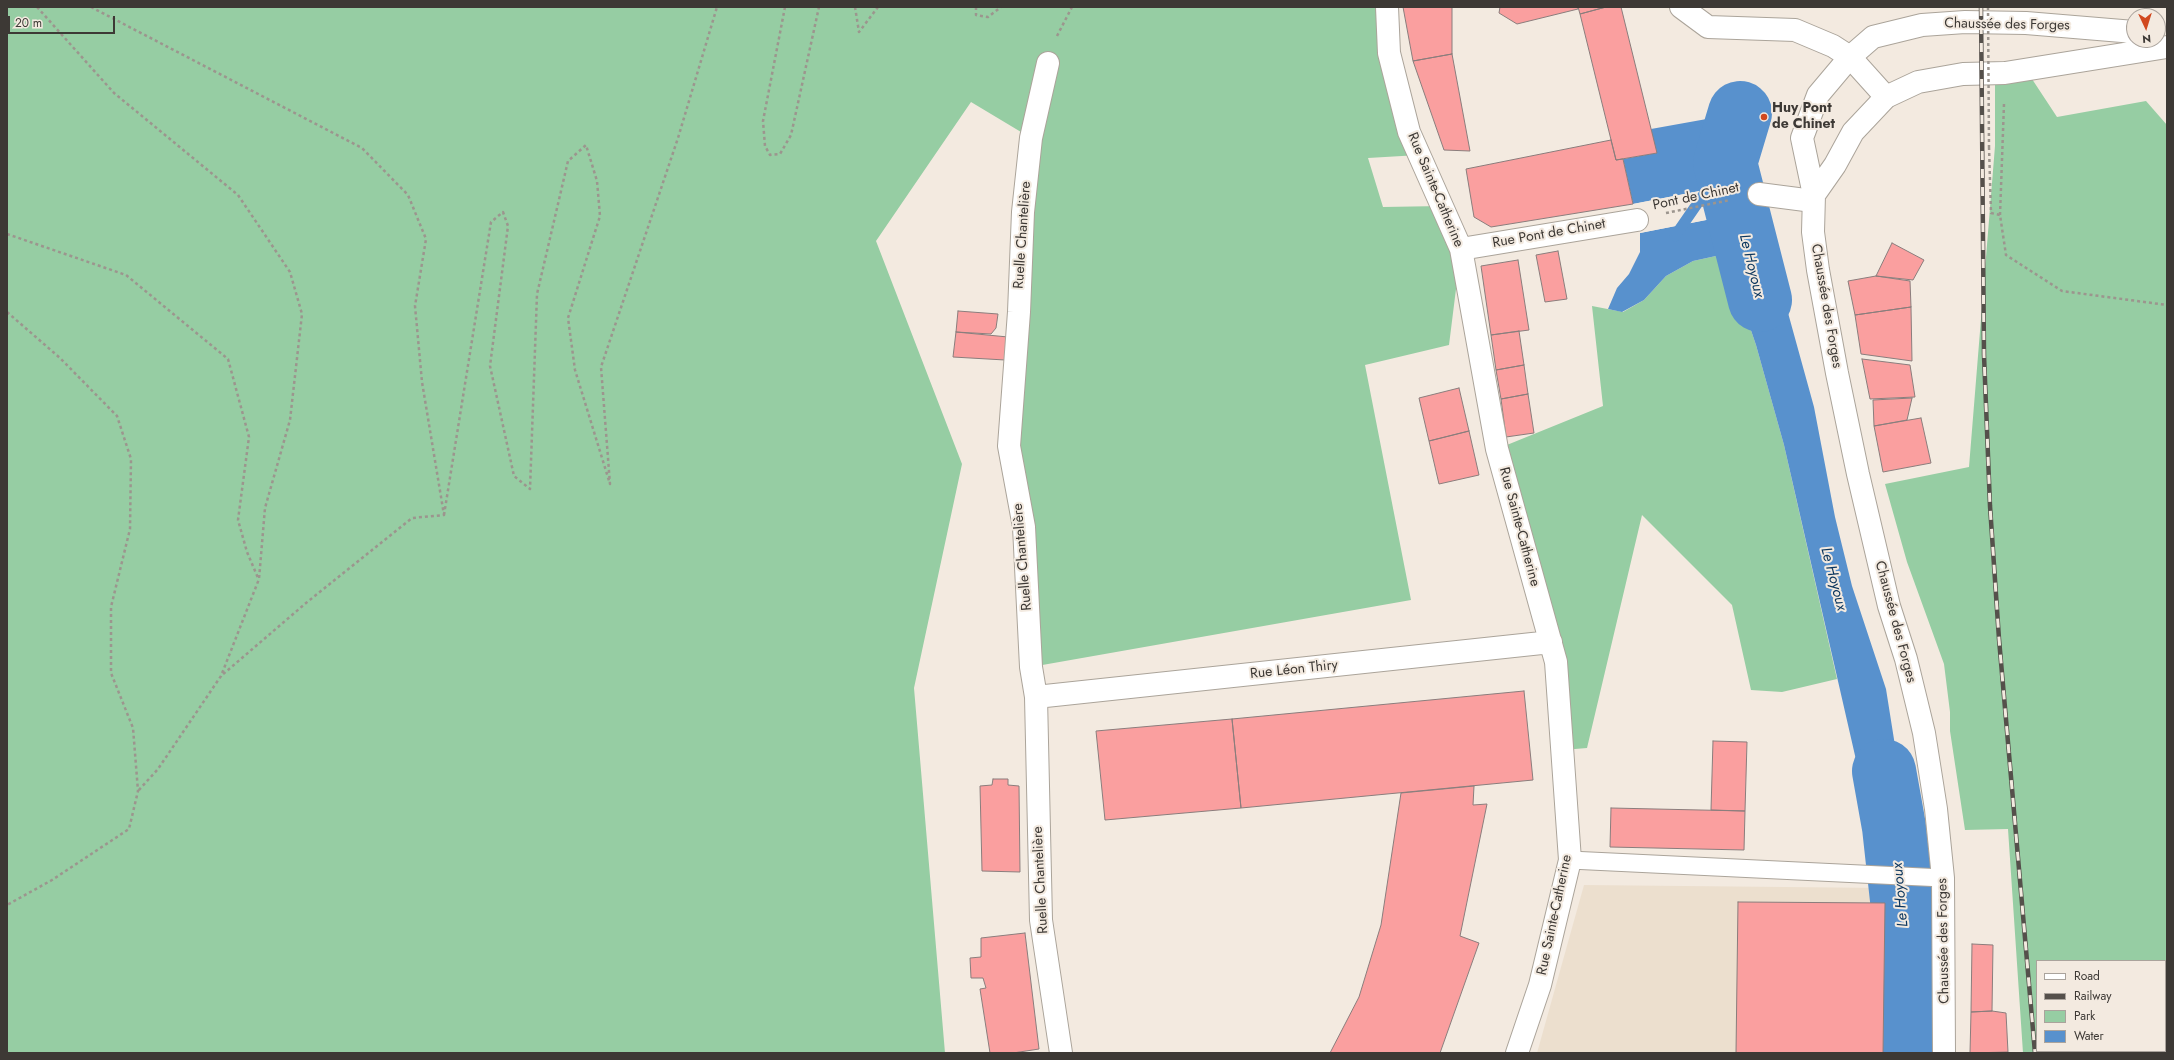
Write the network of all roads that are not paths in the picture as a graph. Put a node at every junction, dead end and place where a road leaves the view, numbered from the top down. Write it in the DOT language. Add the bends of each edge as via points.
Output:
graph roads {
  1 [pos="1388,7"];
  2 [pos="1681,7"];
  3 [pos="2126,31"];
  4 [pos="2167,47"];
  5 [pos="1850,57"];
  6 [pos="1048,63"];
  7 [pos="1886,97"];
  8 [pos="1758,194"];
  9 [pos="1813,198"];
  10 [pos="1637,220"];
  11 [pos="1461,249"];
  12 [pos="1551,642"];
  13 [pos="1036,697"];
  14 [pos="1570,860"];
  15 [pos="1943,878"];
  16 [pos="1061,1053"];
  17 [pos="1517,1053"];
  18 [pos="1944,1053"];
  1 -- 11 [label="street, Rue Sainte-Catherine" via="1389,53 1409,132"];
  2 -- 5 [label="street" via="1708,27 1795,30 1833,46"];
  3 -- 5 [label="street, Chaussée des Forges" via="2026,23 1965,22 1922,25 1874,36"];
  4 -- 7 [label="street" via="2005,73 1963,74 1918,82"];
  5 -- 7 [label="street"];
  5 -- 9 [label="street, Chaussée des Forges" via="1818,95 1802,138"];
  6 -- 13 [label="street, Ruelle Chantelière" via="1031,138 1023,212 1009,446 1024,527 1031,667"];
  7 -- 9 [label="street" via="1853,132"];
  8 -- 9 [label="street"];
  9 -- 15 [label="street, Chaussée des Forges" via="1813,232 1818,270 1837,373 1887,599 1906,659 1924,733 1936,809"];
  10 -- 11 [label="street, Rue Pont de Chinet"];
  11 -- 12 [label="street, Rue Sainte-Catherine" via="1497,449"];
  12 -- 13 [label="street, Rue Léon Thiry"];
  12 -- 14 [label="street, Rue Sainte-Catherine" via="1556,662"];
  13 -- 16 [label="street, Ruelle Chantelière" via="1041,920"];
  14 -- 15 [label="lane"];
  14 -- 17 [label="street, Rue Sainte-Catherine" via="1540,985"];
  15 -- 18 [label="street, Chaussée des Forges"];
}
